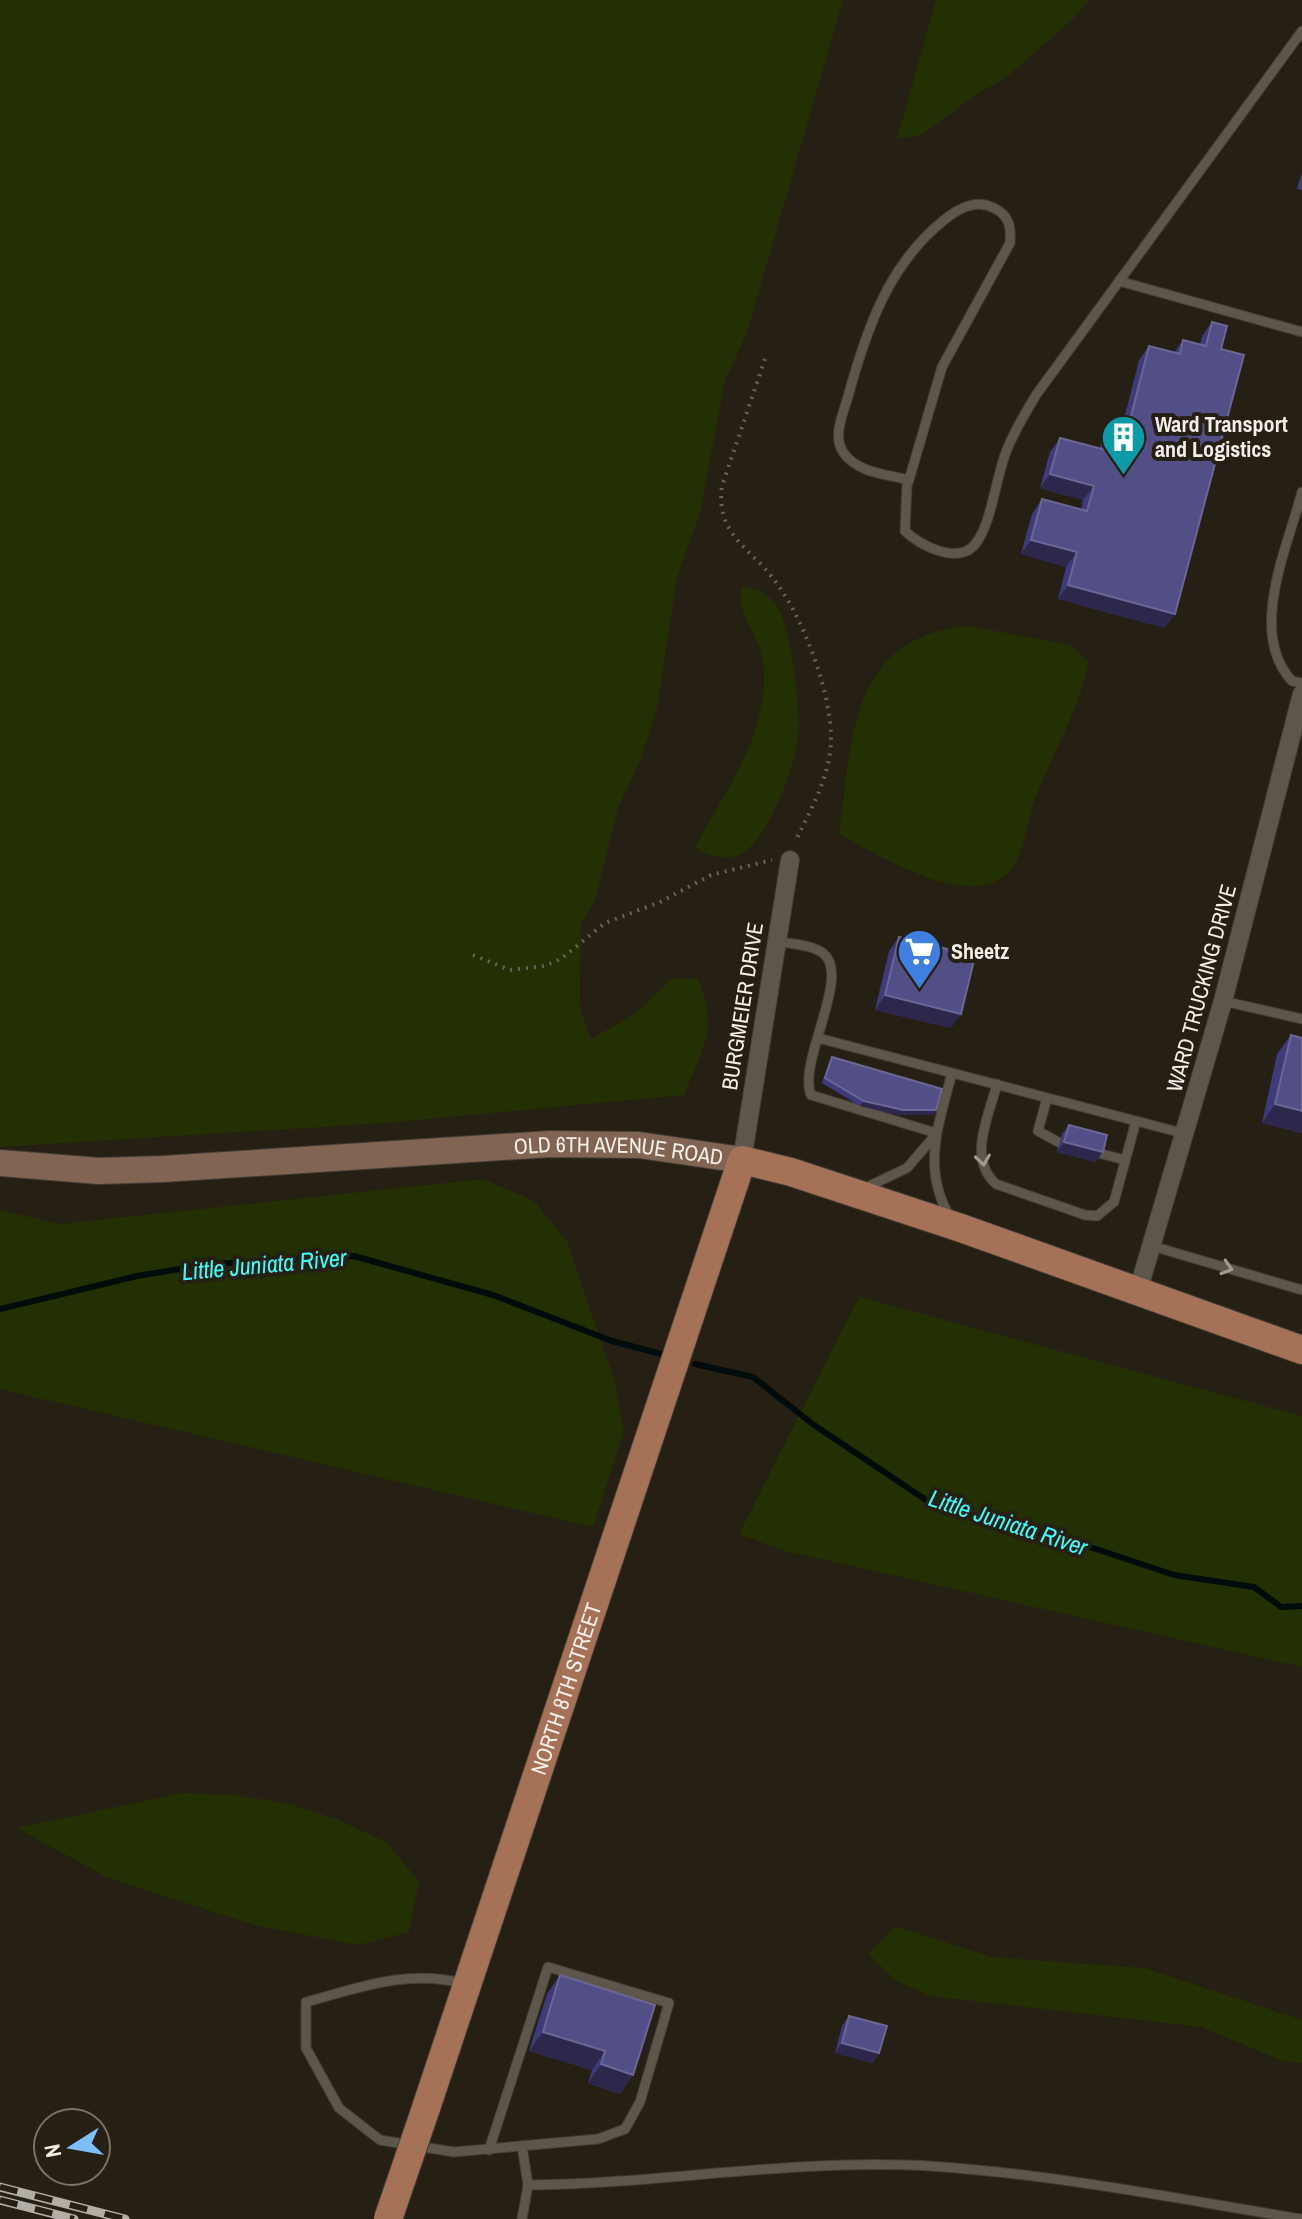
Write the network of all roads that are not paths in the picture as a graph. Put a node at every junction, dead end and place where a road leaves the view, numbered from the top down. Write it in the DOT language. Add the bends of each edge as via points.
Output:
graph roads {
  1 [pos="1302,31"];
  2 [pos="1119,281"];
  3 [pos="1302,332"];
  4 [pos="909,480"];
  5 [pos="1302,492"];
  6 [pos="1302,683"];
  7 [pos="1301,704"];
  8 [pos="790,860"];
  9 [pos="775,941"];
  10 [pos="1223,1001"];
  11 [pos="1302,1019"];
  12 [pos="818,1038"];
  13 [pos="952,1073"];
  14 [pos="997,1084"];
  15 [pos="1047,1098"];
  16 [pos="1136,1121"];
  17 [pos="936,1133"];
  18 [pos="1186,1134"];
  19 [pos="1060,1143"];
  20 [pos="1098,1153"];
  21 [pos="742,1160"];
  22 [pos="1125,1160"];
  23 [pos="0,1163"];
  24 [pos="855,1194"];
  25 [pos="961,1228"];
  26 [pos="1152,1246"];
  27 [pos="1302,1290"];
  28 [pos="1138,1291"];
  29 [pos="1302,1350"];
  30 [pos="465,1984"];
  31 [pos="522,2146"];
  32 [pos="489,2150"];
  33 [pos="528,2185"];
  34 [pos="388,2219"];
  35 [pos="522,2219"];
  36 [pos="1302,2219"];
  1 -- 2 [label="lane"];
  2 -- 3 [label="lane"];
  2 -- 4 [label="lane" via="1022,418 975,546 962,553 942,552 917,543 905,531"];
  4 -- 4 [label="lane" via="942,367 1010,243 1012,225 1002,212 985,204 954,212 907,256 876,310 843,414 838,443 854,464"];
  5 -- 6 [label="lane" via="1272,620 1281,666 1292,681"];
  7 -- 10 [label="street, WARD TRUCKING DRIVE"];
  8 -- 9 [label="street, BURGMEIER DRIVE"];
  9 -- 12 [label="lane" via="809,947 830,964"];
  9 -- 21 [label="street, BURGMEIER DRIVE"];
  10 -- 11 [label="lane"];
  10 -- 18 [label="street, WARD TRUCKING DRIVE"];
  12 -- 13 [label="lane"];
  12 -- 17 [label="lane" via="808,1077 811,1095"];
  13 -- 14 [label="lane"];
  13 -- 17 [label="lane"];
  14 -- 15 [label="lane"];
  14 -- 22 [label="lane, one-way" via="980,1151 981,1166 996,1184 1097,1216 1114,1202"];
  15 -- 16 [label="lane"];
  15 -- 19 [label="lane" via="1038,1131"];
  16 -- 18 [label="lane"];
  16 -- 22 [label="lane"];
  17 -- 24 [label="lane" via="907,1168"];
  17 -- 25 [label="lane" via="935,1181 949,1215"];
  18 -- 26 [label="street, WARD TRUCKING DRIVE"];
  20 -- 22 [label="lane"];
  21 -- 23 [label="main road, OLD 6TH AVENUE ROAD" via="639,1145 550,1144 163,1169 99,1171"];
  21 -- 24 [label="main road, OLD 6TH AVENUE ROAD"];
  21 -- 30 [label="main road, NORTH 8TH STREET"];
  24 -- 25 [label="main road, OLD 6TH AVENUE ROAD"];
  25 -- 28 [label="main road, OLD 6TH AVENUE ROAD"];
  26 -- 27 [label="lane, one-way"];
  26 -- 28 [label="street, WARD TRUCKING DRIVE"];
  28 -- 29 [label="main road, OLD 6TH AVENUE ROAD"];
  30 -- 32 [label="lane" via="435,1976 401,1977 306,2002 306,2048 339,2108 380,2140 454,2152"];
  30 -- 34 [label="main road, NORTH 8TH STREET, bridge"];
  31 -- 32 [label="lane"];
  31 -- 32 [label="lane" via="598,2139 625,2129 640,2102 669,2003 548,1967"];
  31 -- 33 [label="lane"];
  33 -- 35 [label="lane"];
  33 -- 36 [label="lane" via="813,2167 927,2166 1064,2180"];
}
